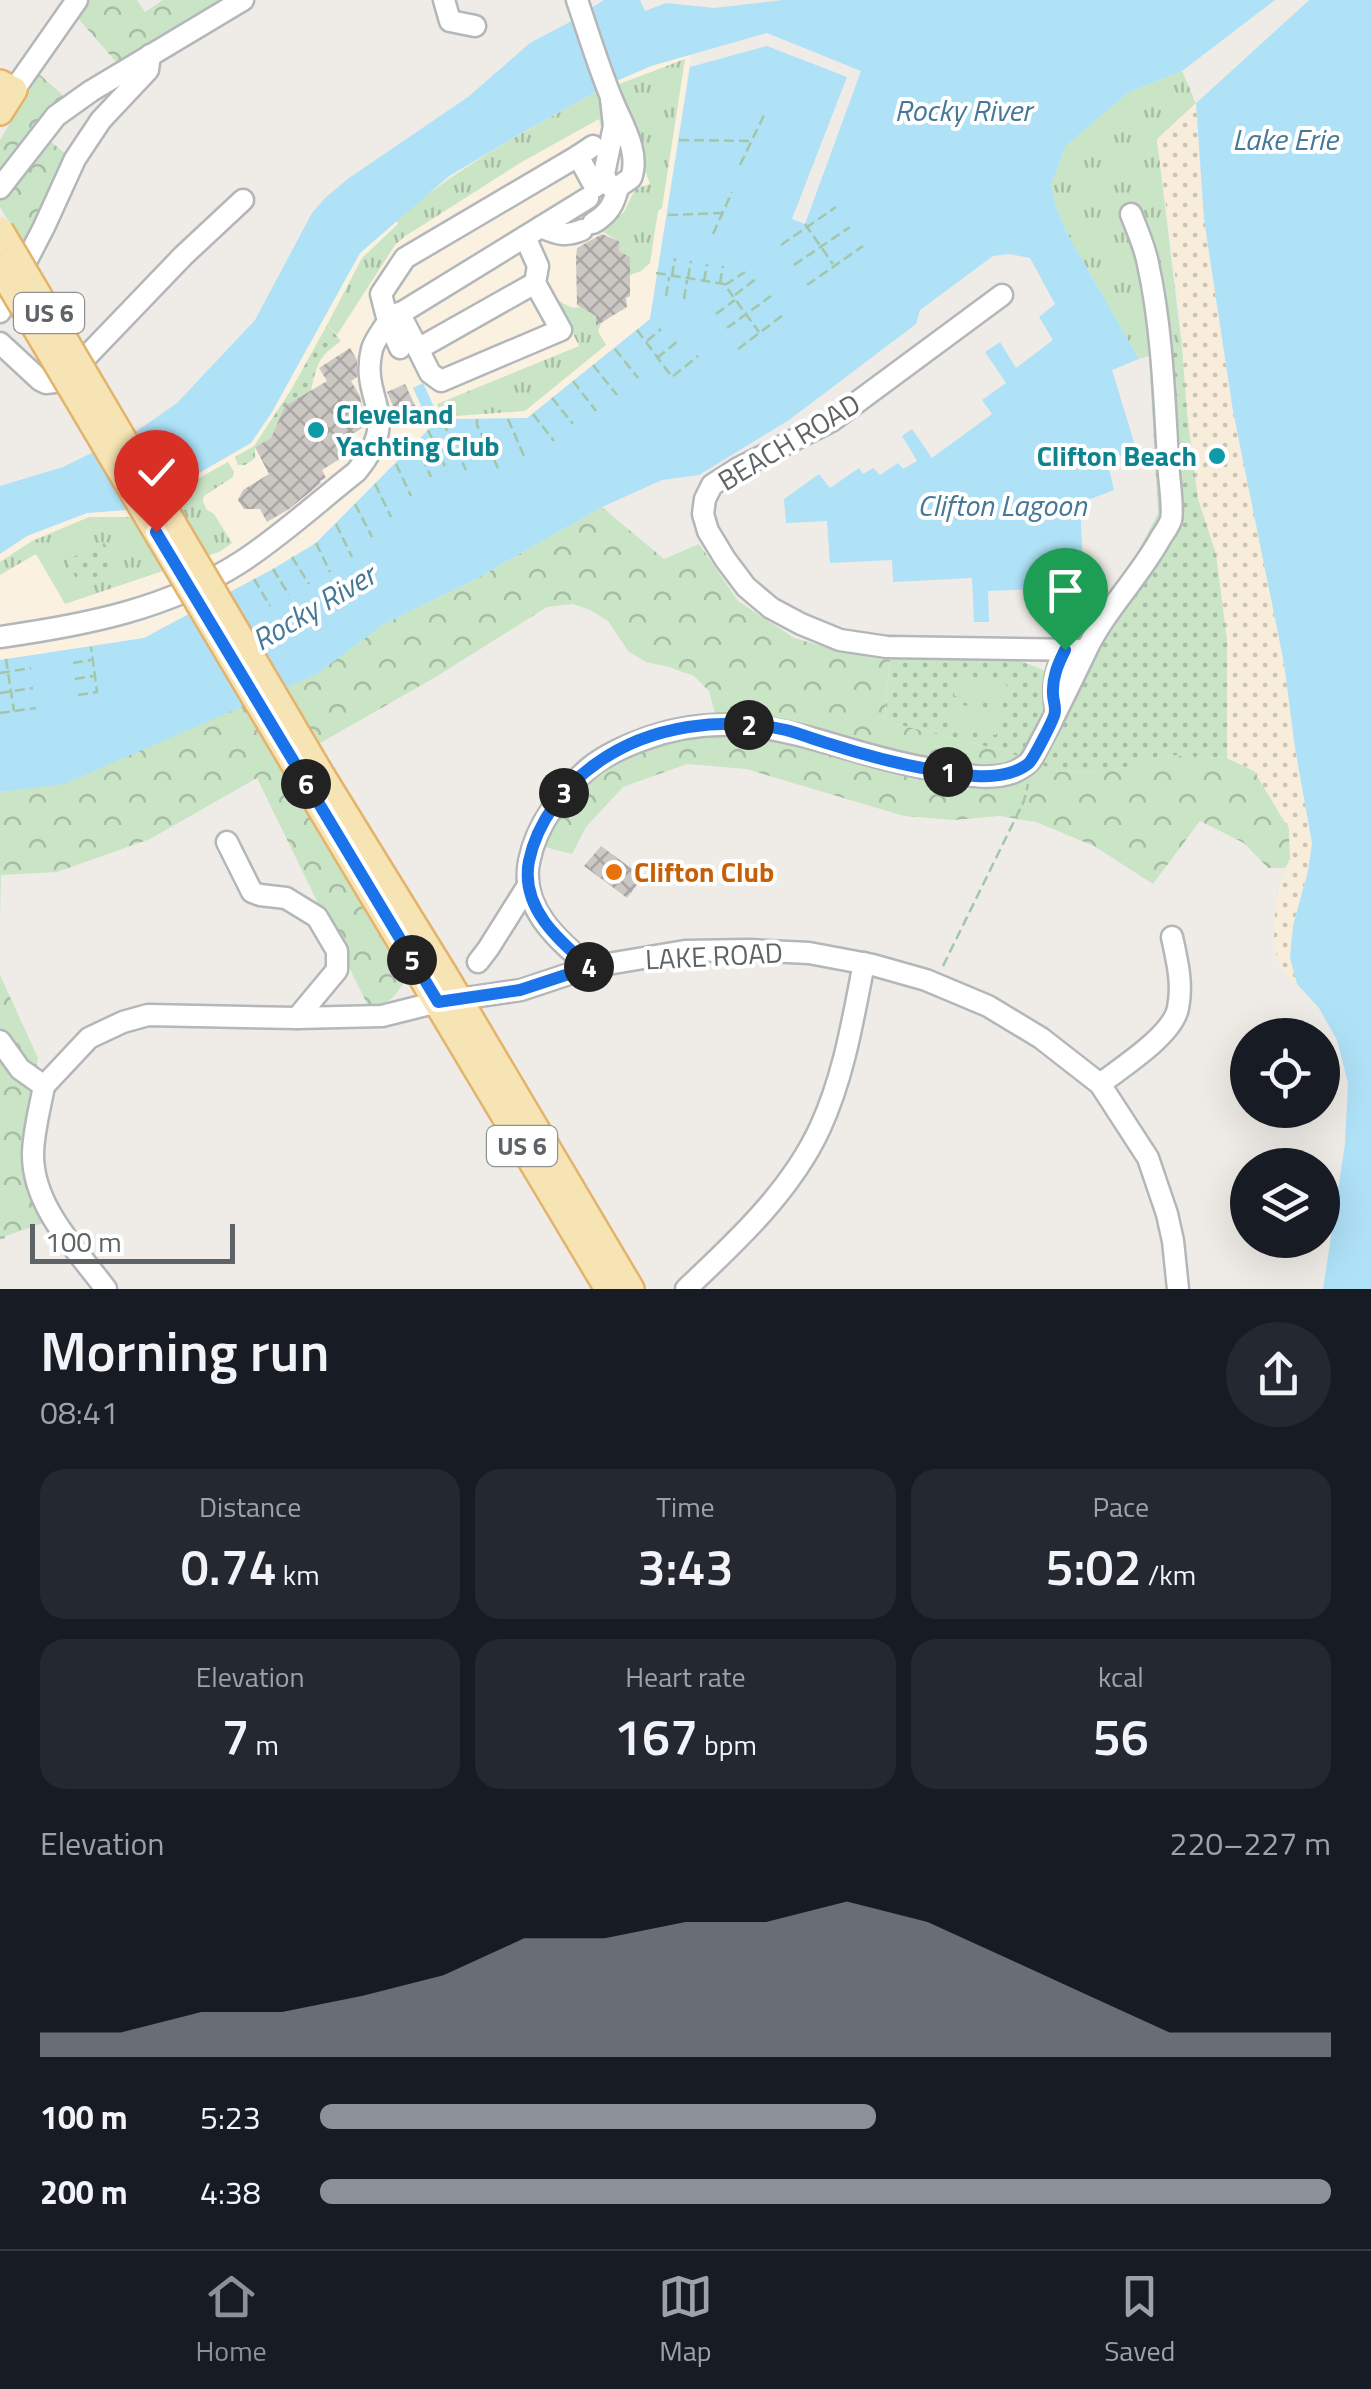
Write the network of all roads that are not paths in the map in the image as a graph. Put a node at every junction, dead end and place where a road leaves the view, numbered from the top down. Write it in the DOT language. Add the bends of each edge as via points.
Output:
graph roads {
  1 [pos="77,0"];
  2 [pos="243,0"];
  3 [pos="444,0"];
  4 [pos="577,0"];
  5 [pos="475,26"];
  6 [pos="150,55"];
  7 [pos="5,95"];
  8 [pos="611,99"];
  9 [pos="596,184"];
  10 [pos="0,188"];
  11 [pos="618,188"];
  12 [pos="242,200"];
  13 [pos="1131,214"];
  14 [pos="0,230"];
  15 [pos="533,232"];
  16 [pos="0,268"];
  17 [pos="536,283"];
  18 [pos="1002,295"];
  19 [pos="0,312"];
  20 [pos="394,317"];
  21 [pos="0,343"];
  22 [pos="409,348"];
  23 [pos="90,401"];
  24 [pos="0,637"];
  25 [pos="1076,650"];
  26 [pos="227,842"];
  27 [pos="527,887"];
  28 [pos="1172,937"];
  29 [pos="478,962"];
  30 [pos="864,963"];
  31 [pos="590,967"];
  32 [pos="448,1000"];
  33 [pos="297,1018"];
  34 [pos="0,1042"];
  35 [pos="1100,1084"];
  36 [pos="44,1086"];
  37 [pos="106,1289"];
  38 [pos="608,1289"];
  39 [pos="631,1289"];
  40 [pos="686,1289"];
  41 [pos="1178,1289"];
  1 -- 7 [label="street"];
  2 -- 6 [label="street"];
  3 -- 5 [label="street" via="450,21"];
  4 -- 8 [label="street"];
  6 -- 10 [label="street" via="56,116"];
  6 -- 19 [label="street" via="148,70 75,159"];
  8 -- 9 [label="street" via="613,142"];
  8 -- 11 [label="street" via="634,162 631,178"];
  9 -- 11 [label="street" via="604,180"];
  9 -- 15 [label="street"];
  9 -- 20 [label="street" via="586,151 405,258 381,294"];
  11 -- 15 [label="street" via="610,210 587,227 570,235"];
  12 -- 21 [label="street" via="63,381 40,380"];
  13 -- 25 [label="street" via="1148,260 1160,338 1171,520 1152,555"];
  14 -- 23 [label="main road, US 6, bridge"];
  15 -- 17 [label="street"];
  15 -- 20 [label="street"];
  16 -- 23 [label="main road, US 6, bridge"];
  17 -- 22 [label="street"];
  17 -- 22 [label="street" via="561,330 442,381"];
  18 -- 25 [label="street, BEACH ROAD" via="833,420 712,485 703,514 746,587 771,608 840,640 887,647"];
  20 -- 22 [label="street"];
  20 -- 24 [label="street" via="372,346 380,428 356,472 240,562 167,600"];
  23 -- 32 [label="main road, US 6, bridge"];
  25 -- 27 [label="street" via="1056,712 1029,763 1012,773 970,776 902,765 746,724 657,734 617,749 566,791 543,823"];
  26 -- 33 [label="street" via="252,892 286,898 317,916 337,950 337,970"];
  27 -- 29 [label="street"];
  27 -- 31 [label="street" via="554,936"];
  28 -- 35 [label="street" via="1178,1011 1160,1036"];
  30 -- 31 [label="street, LAKE ROAD" via="746,950"];
  30 -- 35 [label="street, LAKE ROAD" via="988,1006"];
  30 -- 40 [label="street" via="850,1039 818,1132 780,1192"];
  31 -- 32 [label="street, LAKE ROAD" via="520,990"];
  32 -- 33 [label="street, LAKE ROAD" via="382,1016"];
  32 -- 38 [label="main road, US 6"];
  32 -- 39 [label="main road, US 6"];
  33 -- 36 [label="street, LAKE ROAD" via="148,1015 89,1038"];
  34 -- 36 [label="street"];
  35 -- 41 [label="street, LAKE ROAD" via="1148,1158 1170,1228"];
  36 -- 37 [label="street" via="33,1154 39,1190"];
}
